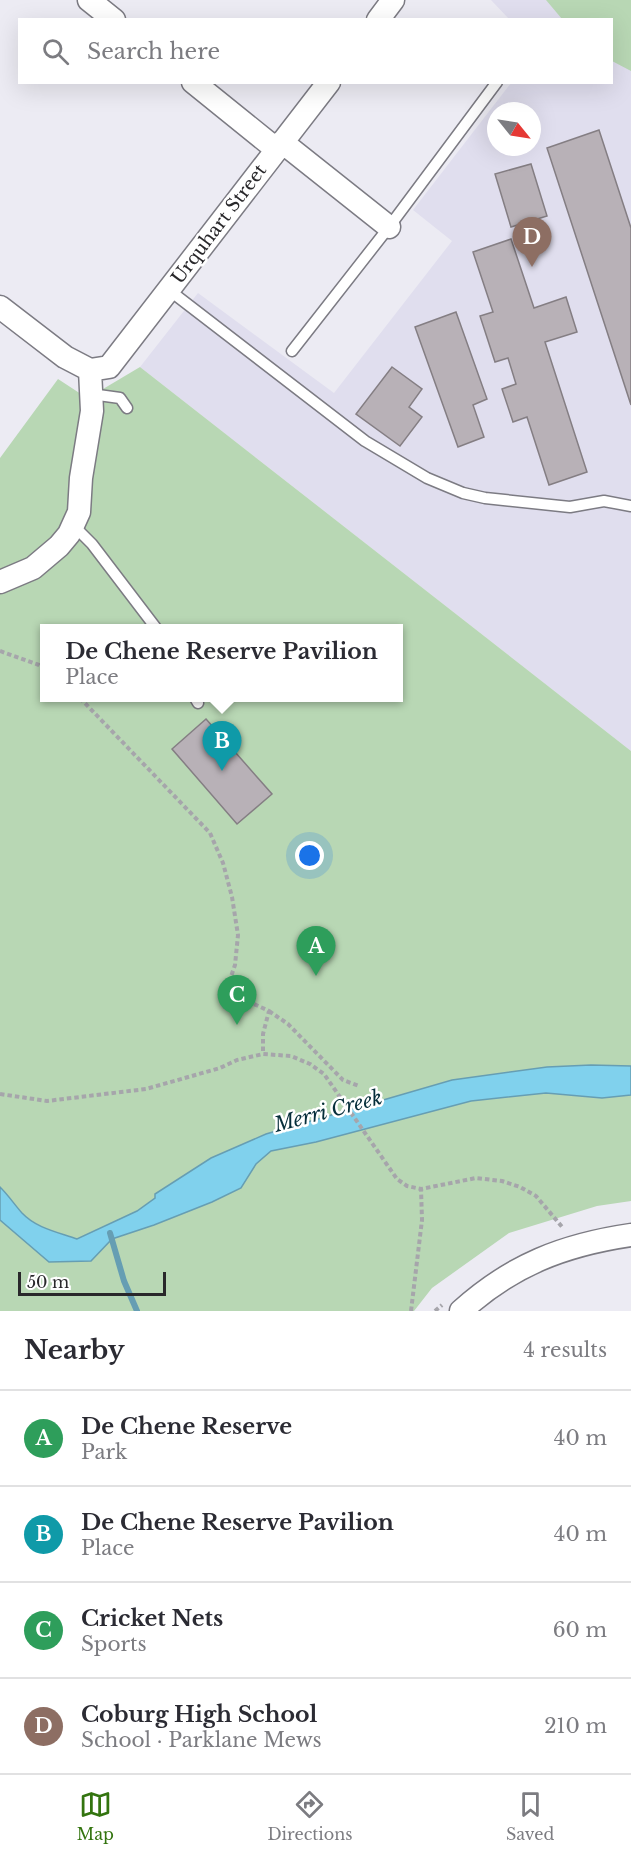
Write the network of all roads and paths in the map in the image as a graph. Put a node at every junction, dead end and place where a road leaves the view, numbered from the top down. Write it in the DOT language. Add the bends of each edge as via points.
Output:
graph roads {
  1 [pos="89,0"];
  2 [pos="393,0"];
  3 [pos="112,18"];
  4 [pos="380,18"];
  5 [pos="196,84"];
  6 [pos="327,84"];
  7 [pos="496,84"];
  8 [pos="279,146"];
  9 [pos="389,227"];
  10 [pos="169,290"];
  11 [pos="0,307"];
  12 [pos="292,351"];
  13 [pos="100,368"];
  14 [pos="91,393"];
  15 [pos="127,408"];
  16 [pos="631,506"];
  17 [pos="73,525"];
  18 [pos="0,582"];
  19 [pos="153,624"];
  20 [pos="0,651"];
  21 [pos="40,666"];
  22 [pos="84,702"];
  23 [pos="269,1011"];
  24 [pos="263,1054"];
  25 [pos="358,1086"];
  26 [pos="0,1094"];
  27 [pos="421,1189"];
  28 [pos="563,1228"];
  29 [pos="631,1235"];
  30 [pos="411,1311"];
  31 [pos="461,1311"];
  1 -- 3 [label="street"];
  2 -- 4 [label="street"];
  5 -- 8 [label="street"];
  6 -- 8 [label="street, Urquhart Street"];
  7 -- 9 [label="lane"];
  8 -- 9 [label="street"];
  8 -- 10 [label="street, Urquhart Street"];
  9 -- 12 [label="lane"];
  10 -- 13 [label="street, Urquhart Street"];
  10 -- 16 [label="lane" via="365,441 427,478 485,498 570,507 604,501"];
  11 -- 13 [label="street" via="65,357"];
  13 -- 14 [label="street"];
  14 -- 15 [label="lane" via="120,398"];
  14 -- 17 [label="street" via="79,512"];
  17 -- 18 [label="street" via="59,546 33,567"];
  17 -- 19 [label="lane"];
  20 -- 21 [label="path"];
  22 -- 23 [label="path" via="210,833 226,874 238,935 235,965 226,991"];
  23 -- 24 [label="path"];
  23 -- 25 [label="path" via="288,1024 343,1080"];
  24 -- 26 [label="path" via="146,1089 46,1101"];
  24 -- 27 [label="path" via="291,1056 324,1074 397,1179"];
  27 -- 28 [label="path" via="476,1178 502,1181 536,1196"];
  27 -- 30 [label="path" via="422,1220"];
  29 -- 31 [label="street" via="558,1251 517,1269"];
}
